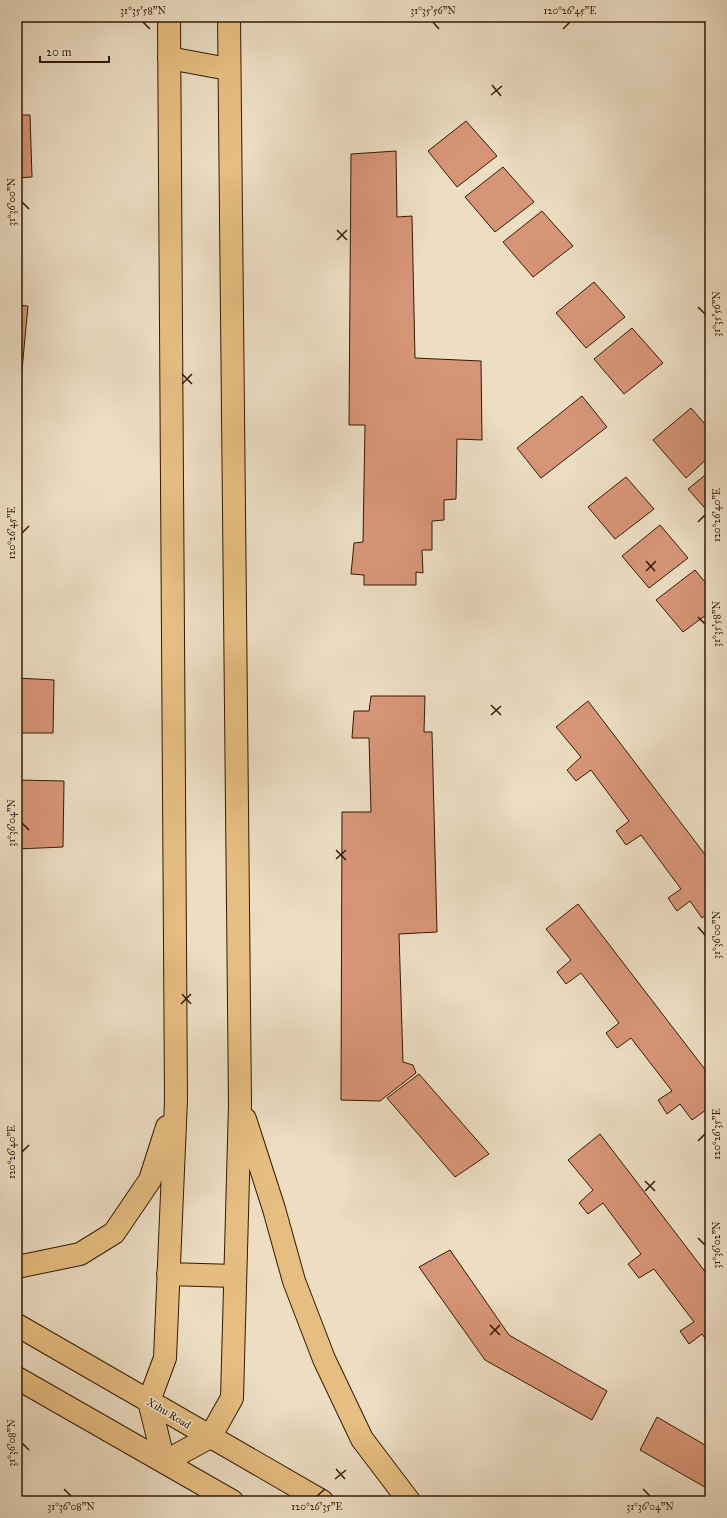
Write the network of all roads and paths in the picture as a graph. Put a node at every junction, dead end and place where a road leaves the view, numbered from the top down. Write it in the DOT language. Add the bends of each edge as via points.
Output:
graph roads {
  1 [pos="169,17"];
  2 [pos="229,17"];
  3 [pos="169,58"];
  4 [pos="228,69"];
  5 [pos="176,1100"];
  6 [pos="240,1104"];
  7 [pos="17,1267"];
  8 [pos="168,1274"];
  9 [pos="236,1276"];
  10 [pos="17,1325"];
  11 [pos="17,1378"];
  12 [pos="149,1401"];
  13 [pos="210,1437"];
  14 [pos="164,1462"];
  15 [pos="232,1501"];
  16 [pos="322,1501"];
  17 [pos="409,1501"];
  1 -- 3 [label="main road"];
  2 -- 4 [label="main road"];
  3 -- 4 [label="main road"];
  3 -- 5 [label="main road"];
  4 -- 6 [label="main road"];
  5 -- 7 [label="main road" via="150,1180 114,1233 80,1254"];
  5 -- 8 [label="main road"];
  6 -- 9 [label="main road"];
  6 -- 17 [label="main road" via="294,1281 324,1359 362,1439"];
  8 -- 9 [label="main road"];
  8 -- 12 [label="main road" via="165,1358"];
  9 -- 13 [label="main road" via="232,1398"];
  10 -- 12 [label="main road, Xihu Road"];
  11 -- 14 [label="main road"];
  12 -- 13 [label="main road, Xihu Road"];
  12 -- 14 [label="main road"];
  13 -- 14 [label="main road"];
  13 -- 16 [label="main road, Xihu Road"];
  14 -- 15 [label="main road"];
}
